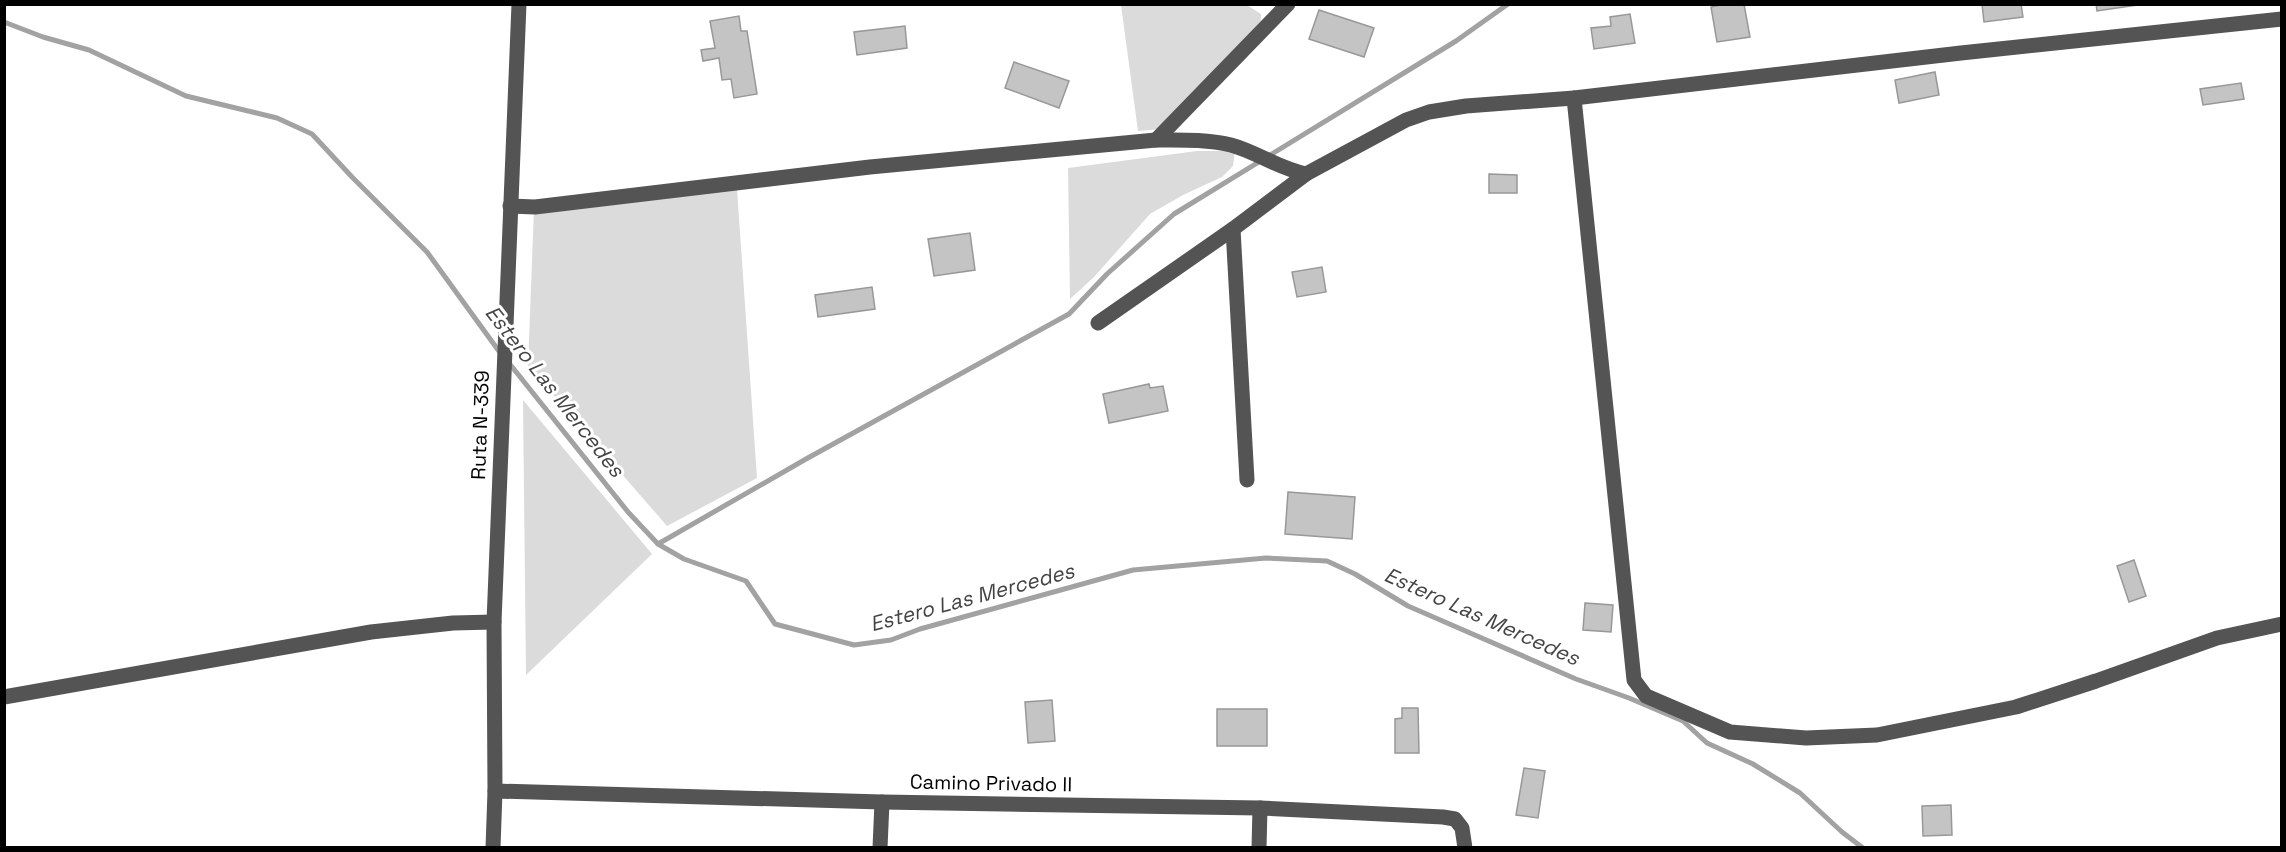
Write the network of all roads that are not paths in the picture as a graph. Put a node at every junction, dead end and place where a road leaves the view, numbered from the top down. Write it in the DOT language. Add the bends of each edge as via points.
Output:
graph roads {
  1 [pos="519,4"];
  2 [pos="1288,4"];
  3 [pos="2282,20"];
  4 [pos="1574,98"];
  5 [pos="1156,140"];
  6 [pos="1306,174"];
  7 [pos="510,206"];
  8 [pos="1233,229"];
  9 [pos="1098,322"];
  10 [pos="1248,480"];
  11 [pos="494,622"];
  12 [pos="2282,624"];
  13 [pos="4,696"];
  14 [pos="495,791"];
  15 [pos="882,802"];
  16 [pos="1260,808"];
  17 [pos="493,848"];
  18 [pos="880,848"];
  19 [pos="1259,848"];
  20 [pos="1465,848"];
  1 -- 7 [label="street, Ruta N-339"];
  2 -- 5 [label="street"];
  3 -- 4 [label="street"];
  4 -- 6 [label="street" via="1429,112 1406,120"];
  4 -- 12 [label="street" via="1634,680 1646,696 1730,732 1806,738 1877,735 2016,707 2217,638"];
  5 -- 6 [label="street" via="1197,139 1233,146 1287,170"];
  5 -- 7 [label="street" via="870,167 535,207"];
  6 -- 8 [label="street"];
  7 -- 11 [label="street, Ruta N-339"];
  8 -- 9 [label="street"];
  8 -- 10 [label="street"];
  11 -- 13 [label="street" via="371,632"];
  11 -- 14 [label="street, Ruta N-339"];
  14 -- 15 [label="street, Camino Privado II"];
  14 -- 17 [label="street, Ruta N-339"];
  15 -- 16 [label="street, Camino Privado II"];
  15 -- 18 [label="street"];
  16 -- 19 [label="street"];
  16 -- 20 [label="street, Camino Privado II" via="1455,819 1462,828"];
}
